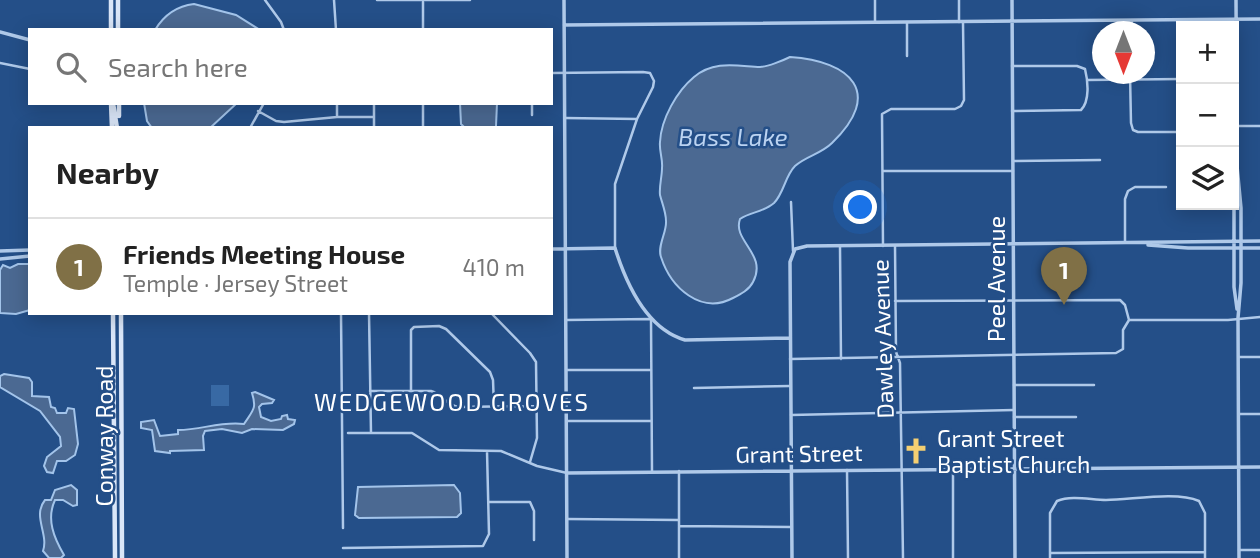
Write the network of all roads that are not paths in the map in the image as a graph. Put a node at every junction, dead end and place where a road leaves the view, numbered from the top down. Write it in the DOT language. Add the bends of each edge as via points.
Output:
graph roads {
  1 [pos="111,0"];
  2 [pos="118,0"];
  3 [pos="265,0"];
  4 [pos="334,0"];
  5 [pos="377,0"];
  6 [pos="423,0"];
  7 [pos="470,0"];
  8 [pos="564,0"];
  9 [pos="875,0"];
  10 [pos="958,0"];
  11 [pos="1012,0"];
  12 [pos="1236,0"];
  13 [pos="1236,19"];
  14 [pos="1260,19"];
  15 [pos="1132,20"];
  16 [pos="875,22"];
  17 [pos="961,22"];
  18 [pos="1012,22"];
  19 [pos="907,23"];
  20 [pos="564,25"];
  21 [pos="111,28"];
  22 [pos="118,28"];
  23 [pos="283,28"];
  24 [pos="336,28"];
  25 [pos="423,28"];
  26 [pos="0,32"];
  27 [pos="28,39"];
  28 [pos="907,56"];
  29 [pos="0,64"];
  30 [pos="1012,66"];
  31 [pos="28,69"];
  32 [pos="553,72"];
  33 [pos="564,72"];
  34 [pos="1176,79"];
  35 [pos="1087,80"];
  36 [pos="1092,80"];
  37 [pos="1155,80"];
  38 [pos="1130,84"];
  39 [pos="112,105"];
  40 [pos="119,105"];
  41 [pos="262,105"];
  42 [pos="337,105"];
  43 [pos="374,105"];
  44 [pos="423,105"];
  45 [pos="533,105"];
  46 [pos="258,111"];
  47 [pos="1012,111"];
  48 [pos="533,115"];
  49 [pos="337,117"];
  50 [pos="374,117"];
  51 [pos="565,118"];
  52 [pos="638,119"];
  53 [pos="116,126"];
  54 [pos="116,126"];
  55 [pos="251,126"];
  56 [pos="374,126"];
  57 [pos="423,126"];
  58 [pos="1260,126"];
  59 [pos="1239,129"];
  60 [pos="1176,132"];
  61 [pos="1100,160"];
  62 [pos="1013,161"];
  63 [pos="882,171"];
  64 [pos="1013,171"];
  65 [pos="1166,187"];
  66 [pos="791,202"];
  67 [pos="1239,204"];
  68 [pos="1234,210"];
  69 [pos="1233,241"];
  70 [pos="1241,241"];
  71 [pos="1260,241"];
  72 [pos="1125,244"];
  73 [pos="1139,244"];
  74 [pos="1014,245"];
  75 [pos="840,246"];
  76 [pos="883,246"];
  77 [pos="895,246"];
  78 [pos="615,248"];
  79 [pos="1233,248"];
  80 [pos="1241,248"];
  81 [pos="1260,248"];
  82 [pos="553,249"];
  83 [pos="564,249"];
  84 [pos="28,250"];
  85 [pos="0,251"];
  86 [pos="793,251"];
  87 [pos="28,256"];
  88 [pos="0,259"];
  89 [pos="1014,300"];
  90 [pos="895,301"];
  91 [pos="113,315"];
  92 [pos="121,315"];
  93 [pos="341,315"];
  94 [pos="369,315"];
  95 [pos="493,315"];
  96 [pos="1260,317"];
  97 [pos="1238,318"];
  98 [pos="651,319"];
  99 [pos="566,320"];
  100 [pos="1129,320"];
  101 [pos="790,338"];
  102 [pos="1013,356"];
  103 [pos="1238,357"];
  104 [pos="1260,357"];
  105 [pos="898,358"];
  106 [pos="790,359"];
  107 [pos="841,359"];
  108 [pos="566,370"];
  109 [pos="651,370"];
  110 [pos="114,377"];
  111 [pos="121,380"];
  112 [pos="1014,385"];
  113 [pos="1094,385"];
  114 [pos="790,386"];
  115 [pos="694,388"];
  116 [pos="411,390"];
  117 [pos="370,391"];
  118 [pos="537,406"];
  119 [pos="494,407"];
  120 [pos="1014,410"];
  121 [pos="901,413"];
  122 [pos="1238,414"];
  123 [pos="1260,414"];
  124 [pos="791,415"];
  125 [pos="1014,417"];
  126 [pos="1076,417"];
  127 [pos="566,421"];
  128 [pos="651,421"];
  129 [pos="348,433"];
  130 [pos="370,433"];
  131 [pos="487,451"];
  132 [pos="114,460"];
  133 [pos="530,462"];
  134 [pos="1238,467"];
  135 [pos="1260,467"];
  136 [pos="1014,468"];
  137 [pos="953,469"];
  138 [pos="791,470"];
  139 [pos="847,470"];
  140 [pos="902,470"];
  141 [pos="679,471"];
  142 [pos="652,472"];
  143 [pos="567,473"];
  144 [pos="122,483"];
  145 [pos="489,502"];
  146 [pos="567,519"];
  147 [pos="679,520"];
  148 [pos="679,526"];
  149 [pos="791,527"];
  150 [pos="343,528"];
  151 [pos="534,540"];
  152 [pos="343,548"];
  153 [pos="1238,550"];
  154 [pos="1260,550"];
  155 [pos="1205,552"];
  156 [pos="1050,556"];
  157 [pos="115,558"];
  158 [pos="122,558"];
  159 [pos="567,558"];
  160 [pos="679,558"];
  161 [pos="792,558"];
  162 [pos="848,558"];
  163 [pos="903,558"];
  164 [pos="953,558"];
  165 [pos="1015,558"];
  166 [pos="1205,558"];
  167 [pos="1238,558"];
  1 -- 21 [label="main road"];
  2 -- 22 [label="main road"];
  3 -- 23 [label="street"];
  4 -- 24 [label="street"];
  5 -- 6 [label="street"];
  6 -- 7 [label="street"];
  6 -- 25 [label="street"];
  8 -- 20 [label="street"];
  9 -- 16 [label="street"];
  10 -- 17 [label="street"];
  11 -- 18 [label="street, Peel Avenue"];
  12 -- 13 [label="street"];
  13 -- 14 [label="street"];
  13 -- 15 [label="street"];
  15 -- 18 [label="street"];
  16 -- 19 [label="street"];
  16 -- 20 [label="street"];
  17 -- 18 [label="street"];
  17 -- 19 [label="street"];
  17 -- 63 [label="street, Dawley Avenue" via="961,106 883,111"];
  18 -- 30 [label="street, Peel Avenue"];
  19 -- 28 [label="street"];
  20 -- 33 [label="street"];
  26 -- 27 [label="street"];
  29 -- 31 [label="street"];
  30 -- 35 [label="street" via="1077,66 1085,69"];
  30 -- 47 [label="street, Peel Avenue"];
  32 -- 33 [label="street"];
  33 -- 51 [label="street"];
  33 -- 52 [label="street" via="650,73 653,87"];
  34 -- 37 [label="street"];
  35 -- 36 [label="street"];
  35 -- 47 [label="street" via="1087,101 1081,110"];
  38 -- 60 [label="street" via="1133,130"];
  39 -- 53 [label="main road"];
  40 -- 54 [label="main road"];
  41 -- 46 [label="street"];
  42 -- 49 [label="street"];
  43 -- 50 [label="street"];
  44 -- 57 [label="street"];
  45 -- 48 [label="street"];
  46 -- 49 [label="street" via="284,122"];
  46 -- 55 [label="street"];
  47 -- 62 [label="street, Peel Avenue"];
  49 -- 50 [label="street"];
  50 -- 56 [label="street"];
  51 -- 52 [label="street"];
  51 -- 83 [label="street"];
  52 -- 78 [label="street" via="615,184"];
  58 -- 59 [label="street"];
  61 -- 62 [label="street"];
  62 -- 64 [label="street, Peel Avenue"];
  63 -- 64 [label="street"];
  63 -- 76 [label="street, Dawley Avenue"];
  64 -- 74 [label="street, Peel Avenue"];
  65 -- 72 [label="street" via="1128,191"];
  66 -- 86 [label="street"];
  67 -- 70 [label="street"];
  68 -- 69 [label="street"];
  69 -- 70 [label="street"];
  69 -- 73 [label="street"];
  69 -- 79 [label="street"];
  70 -- 71 [label="street"];
  70 -- 80 [label="street"];
  72 -- 73 [label="street"];
  72 -- 74 [label="street"];
  73 -- 79 [label="street"];
  74 -- 77 [label="street"];
  74 -- 89 [label="street, Peel Avenue"];
  75 -- 76 [label="street"];
  75 -- 86 [label="street" via="802,246"];
  75 -- 107 [label="street"];
  76 -- 77 [label="street"];
  77 -- 90 [label="street, Dawley Avenue"];
  78 -- 83 [label="street"];
  78 -- 98 [label="street"];
  79 -- 80 [label="street"];
  79 -- 97 [label="street"];
  80 -- 81 [label="street"];
  80 -- 97 [label="street"];
  82 -- 83 [label="street"];
  83 -- 99 [label="street"];
  84 -- 85 [label="street"];
  86 -- 101 [label="street"];
  87 -- 88 [label="street"];
  89 -- 90 [label="street"];
  89 -- 100 [label="street" via="1120,300"];
  89 -- 102 [label="street, Peel Avenue"];
  90 -- 105 [label="street, Dawley Avenue"];
  91 -- 110 [label="main road, Conway Road"];
  92 -- 111 [label="main road, Conway Road"];
  93 -- 150 [label="street"];
  94 -- 117 [label="street"];
  95 -- 118 [label="street" via="536,362"];
  96 -- 97 [label="street"];
  97 -- 100 [label="street"];
  97 -- 103 [label="street"];
  98 -- 99 [label="street"];
  98 -- 101 [label="street" via="685,340"];
  98 -- 109 [label="street"];
  99 -- 108 [label="street"];
  100 -- 102 [label="street" via="1123,330 1122,351 1116,353"];
  101 -- 106 [label="street"];
  102 -- 105 [label="street"];
  102 -- 112 [label="street, Peel Avenue"];
  103 -- 104 [label="street"];
  103 -- 122 [label="street"];
  105 -- 107 [label="street"];
  105 -- 121 [label="street, Dawley Avenue"];
  106 -- 107 [label="street"];
  106 -- 114 [label="street"];
  108 -- 109 [label="street"];
  108 -- 127 [label="street"];
  109 -- 128 [label="street"];
  110 -- 111 [label="street"];
  110 -- 132 [label="main road, Conway Road"];
  111 -- 144 [label="main road, Conway Road"];
  112 -- 113 [label="street"];
  112 -- 120 [label="street, Peel Avenue"];
  114 -- 115 [label="street"];
  114 -- 124 [label="street"];
  116 -- 117 [label="street"];
  116 -- 119 [label="street" via="437,392 452,406"];
  116 -- 119 [label="street" via="411,330 439,326 490,372"];
  117 -- 130 [label="street"];
  118 -- 119 [label="street"];
  118 -- 133 [label="street" via="537,438"];
  120 -- 121 [label="street"];
  120 -- 125 [label="street, Peel Avenue"];
  121 -- 124 [label="street"];
  121 -- 140 [label="street, Dawley Avenue"];
  122 -- 123 [label="street"];
  122 -- 134 [label="street"];
  124 -- 138 [label="street"];
  125 -- 126 [label="street"];
  125 -- 136 [label="street, Peel Avenue"];
  127 -- 128 [label="street"];
  127 -- 143 [label="street"];
  128 -- 142 [label="street"];
  129 -- 130 [label="street, Grant Street"];
  130 -- 131 [label="street, Grant Street" via="412,433 432,448 445,451"];
  131 -- 133 [label="street, Grant Street"];
  131 -- 145 [label="street"];
  132 -- 144 [label="main road"];
  132 -- 157 [label="main road, Conway Road"];
  133 -- 143 [label="street, Grant Street"];
  134 -- 135 [label="street, Grant Street"];
  134 -- 136 [label="street, Grant Street"];
  134 -- 153 [label="street"];
  136 -- 137 [label="street, Grant Street"];
  136 -- 165 [label="street, Peel Avenue"];
  137 -- 140 [label="street, Grant Street"];
  137 -- 164 [label="street"];
  138 -- 139 [label="street, Grant Street"];
  138 -- 141 [label="street, Grant Street"];
  138 -- 149 [label="street"];
  139 -- 140 [label="street, Grant Street"];
  139 -- 162 [label="street"];
  140 -- 163 [label="street, Dawley Avenue"];
  141 -- 142 [label="street, Grant Street"];
  141 -- 147 [label="street"];
  142 -- 143 [label="street, Grant Street"];
  143 -- 146 [label="street"];
  144 -- 158 [label="main road, Conway Road"];
  145 -- 151 [label="street" via="530,502"];
  145 -- 152 [label="street" via="489,534 486,544 479,547"];
  146 -- 147 [label="street"];
  146 -- 159 [label="street"];
  147 -- 148 [label="street"];
  148 -- 149 [label="street"];
  148 -- 160 [label="street"];
  149 -- 161 [label="street"];
  153 -- 154 [label="street"];
  153 -- 167 [label="street"];
  155 -- 156 [label="street"];
  155 -- 156 [label="street" via="1205,513 1199,501 1067,498 1057,501 1050,513"];
  155 -- 166 [label="street"];
}
